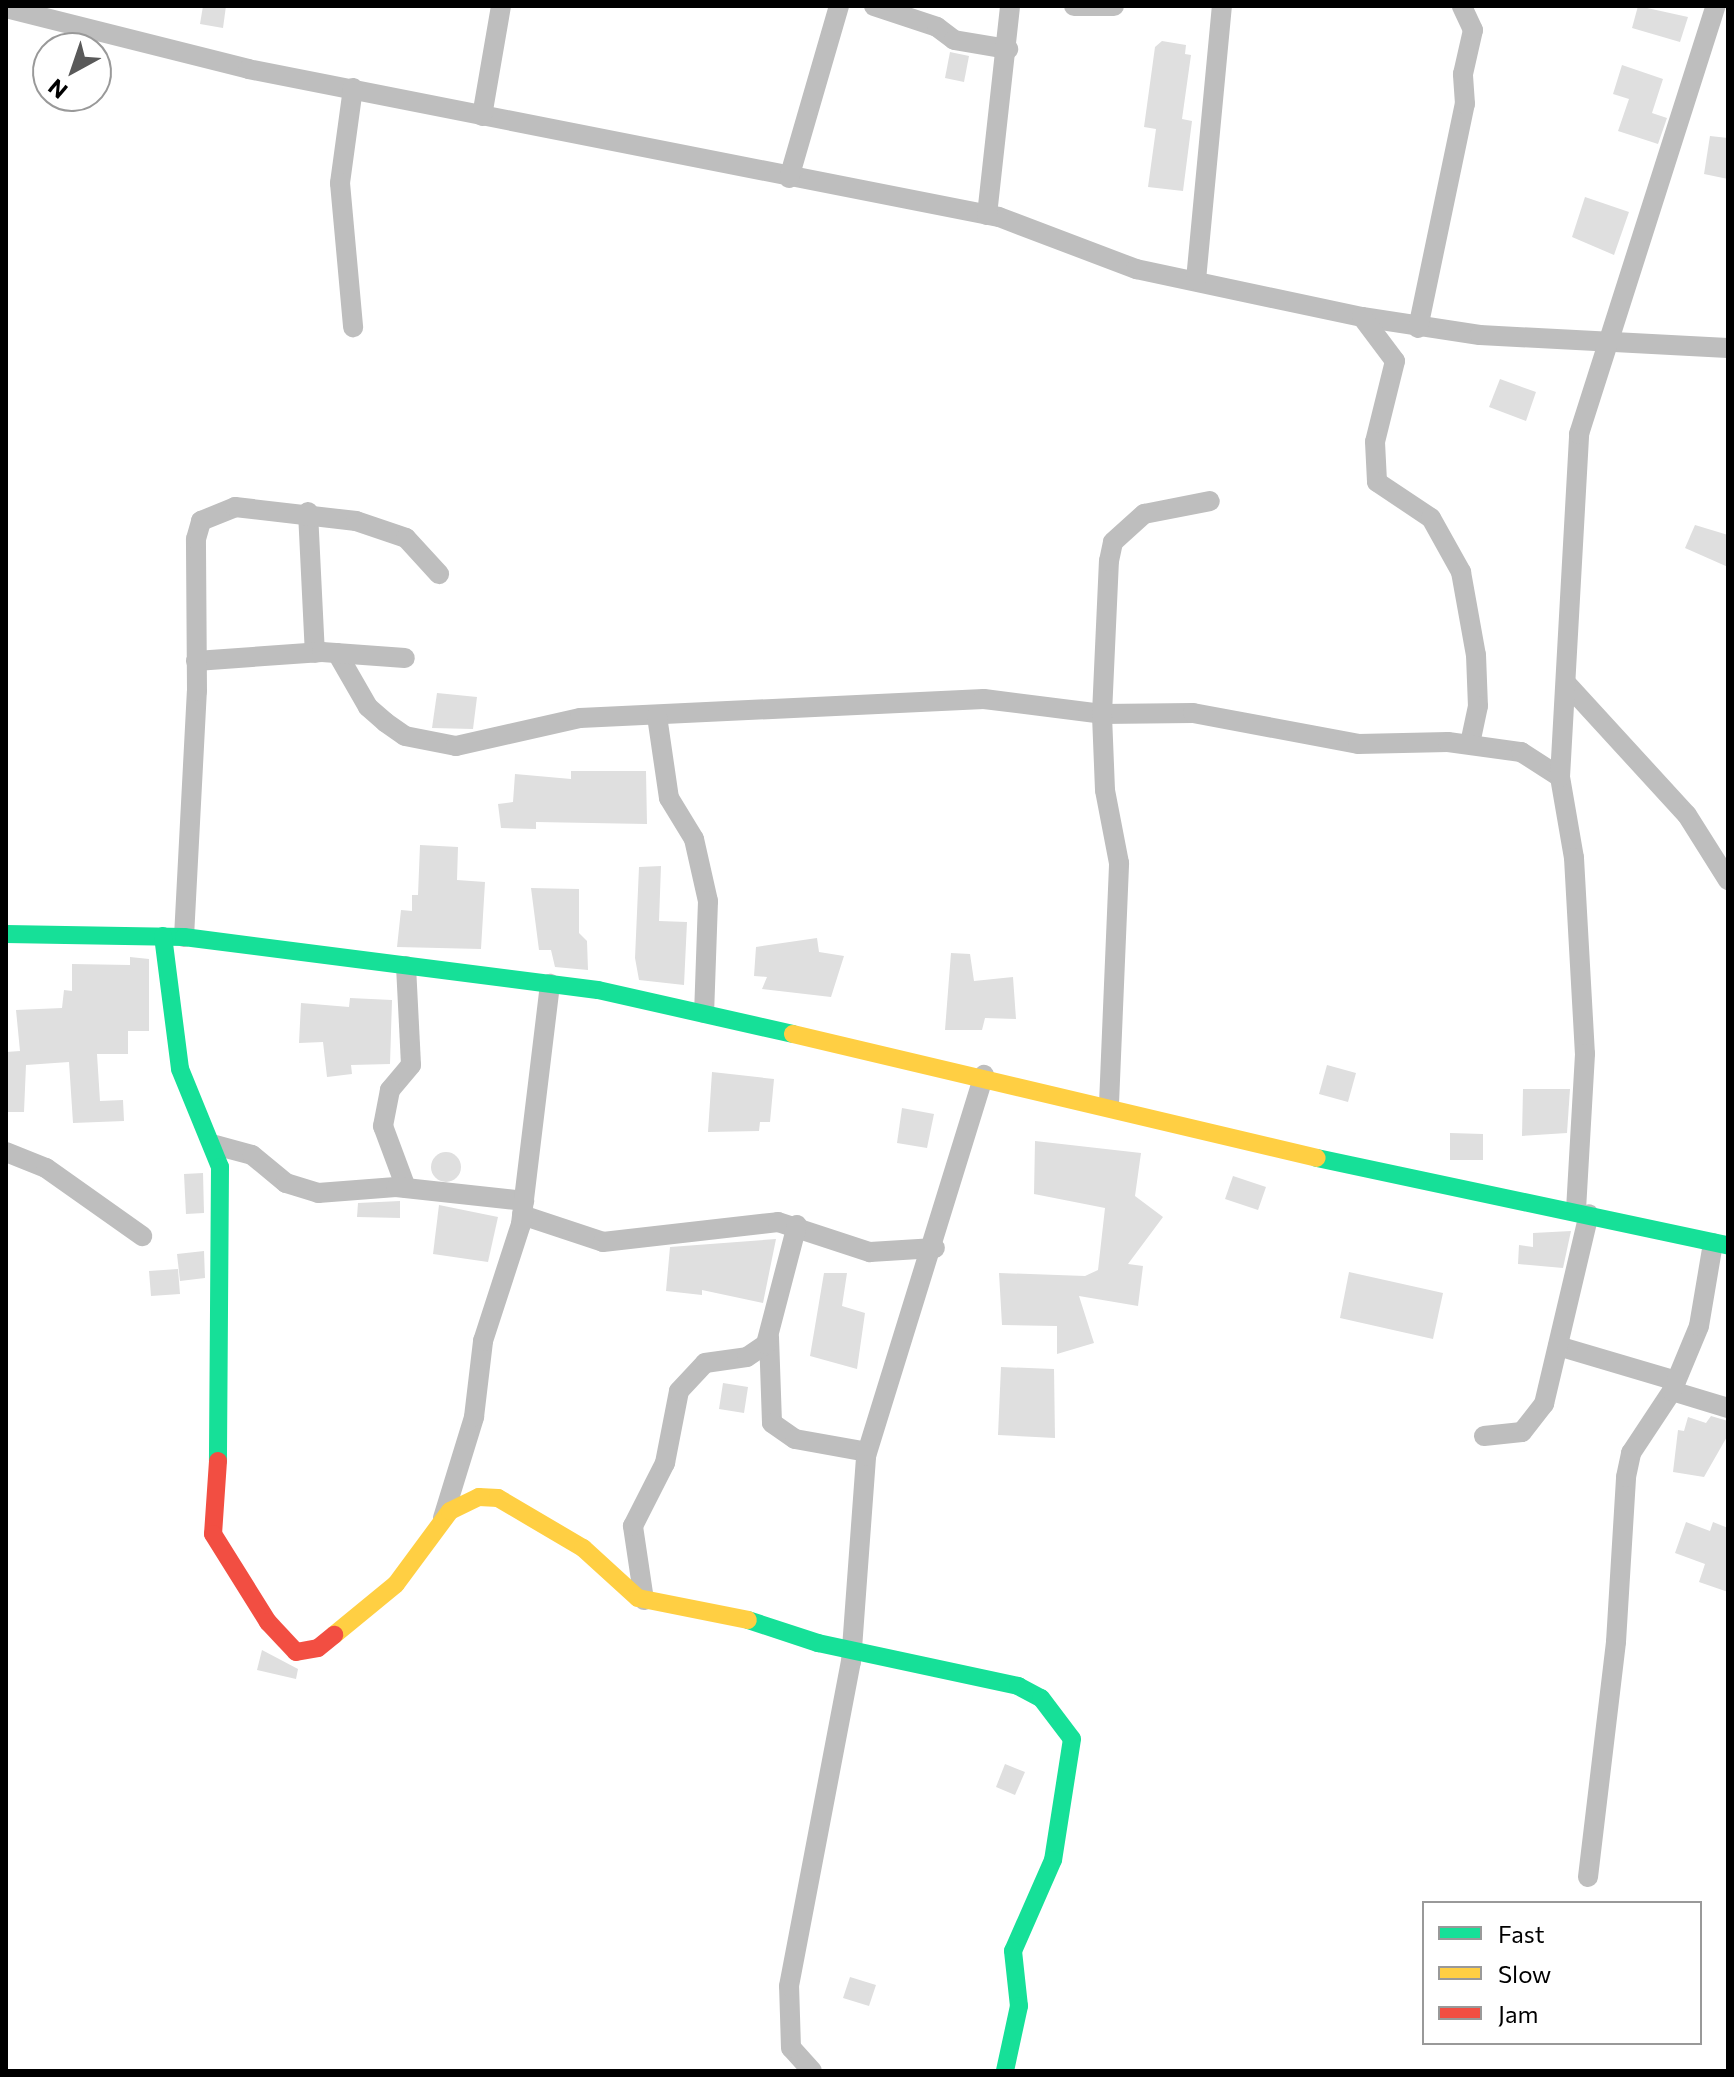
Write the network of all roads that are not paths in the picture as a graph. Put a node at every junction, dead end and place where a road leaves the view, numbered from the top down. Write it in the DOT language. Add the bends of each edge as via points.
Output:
graph roads {
  1 [pos="501,6"];
  2 [pos="839,6"];
  3 [pos="874,6"];
  4 [pos="1010,6"];
  5 [pos="1074,6"];
  6 [pos="1114,6"];
  7 [pos="1222,6"];
  8 [pos="1462,6"];
  9 [pos="1716,6"];
  10 [pos="6,8"];
  11 [pos="1008,49"];
  12 [pos="353,88"];
  13 [pos="482,116"];
  14 [pos="789,178"];
  15 [pos="987,215"];
  16 [pos="1196,280"];
  17 [pos="1362,317"];
  18 [pos="353,327"];
  19 [pos="1418,328"];
  20 [pos="1609,344"];
  21 [pos="1728,348"];
  22 [pos="1210,501"];
  23 [pos="308,512"];
  24 [pos="439,574"];
  25 [pos="315,653"];
  26 [pos="337,653"];
  27 [pos="405,658"];
  28 [pos="196,661"];
  29 [pos="1566,683"];
  30 [pos="1102,714"];
  31 [pos="657,716"];
  32 [pos="1470,743"];
  33 [pos="1560,777"];
  34 [pos="1728,880"];
  35 [pos="6,934"];
  36 [pos="173,936"];
  37 [pos="406,966"];
  38 [pos="550,984"];
  39 [pos="704,1013"];
  40 [pos="984,1075"];
  41 [pos="1109,1104"];
  42 [pos="215,1145"];
  43 [pos="6,1152"];
  44 [pos="406,1188"];
  45 [pos="523,1208"];
  46 [pos="1582,1213"];
  47 [pos="797,1225"];
  48 [pos="142,1236"];
  49 [pos="1721,1244"];
  50 [pos="935,1248"];
  51 [pos="769,1337"];
  52 [pos="1558,1346"];
  53 [pos="1674,1386"];
  54 [pos="1728,1408"];
  55 [pos="1484,1436"];
  56 [pos="867,1452"];
  57 [pos="443,1518"];
  58 [pos="644,1600"];
  59 [pos="852,1648"];
  60 [pos="1588,1877"];
  61 [pos="812,2071"];
  62 [pos="1005,2071"];
  1 -- 13 [label="street"];
  2 -- 14 [label="street"];
  3 -- 11 [label="street" via="937,27 954,40"];
  4 -- 11 [label="street"];
  5 -- 6 [label="street"];
  7 -- 16 [label="street"];
  8 -- 19 [label="street" via="1473,30 1463,74 1465,104"];
  9 -- 20 [label="street"];
  10 -- 12 [label="street" via="248,69"];
  11 -- 15 [label="street"];
  12 -- 13 [label="street"];
  12 -- 18 [label="street" via="340,183"];
  13 -- 14 [label="street"];
  14 -- 15 [label="street"];
  15 -- 16 [label="street" via="1136,269"];
  16 -- 17 [label="street"];
  17 -- 19 [label="street"];
  17 -- 32 [label="street" via="1395,361 1375,442 1377,482 1431,518 1461,572 1476,655 1478,706"];
  19 -- 20 [label="street"];
  20 -- 21 [label="street"];
  20 -- 29 [label="street" via="1579,434 1572,489"];
  22 -- 30 [label="street" via="1165,505 1136,520 1113,542"];
  23 -- 24 [label="street" via="388,528 417,545"];
  23 -- 25 [label="street"];
  23 -- 28 [label="street" via="235,507 215,510 201,521 196,539"];
  25 -- 26 [label="street"];
  25 -- 28 [label="street"];
  26 -- 27 [label="street"];
  26 -- 31 [label="street" via="368,707 423,742 473,745 580,718"];
  28 -- 36 [label="street"];
  29 -- 33 [label="street"];
  29 -- 34 [label="street" via="1687,815"];
  30 -- 31 [label="street" via="984,699"];
  30 -- 32 [label="street" via="1193,713 1358,744"];
  30 -- 41 [label="street" via="1105,790 1119,838"];
  31 -- 39 [label="street" via="669,798 694,839 708,901"];
  32 -- 33 [label="street" via="1521,752"];
  33 -- 46 [label="street" via="1574,858 1585,1054"];
  35 -- 36 [label="street"];
  36 -- 37 [label="street"];
  36 -- 42 [label="street" via="180,1069"];
  37 -- 38 [label="street"];
  37 -- 44 [label="street" via="411,1065 390,1090 383,1126"];
  38 -- 39 [label="street"];
  38 -- 45 [label="street"];
  39 -- 40 [label="street"];
  40 -- 41 [label="street"];
  40 -- 50 [label="street"];
  41 -- 46 [label="street" via="1407,1181"];
  42 -- 44 [label="street" via="252,1155 286,1183 309,1191"];
  42 -- 57 [label="street" via="222,1194 223,1384 212,1512 223,1555 287,1644 304,1653 337,1635 396,1584"];
  43 -- 48 [label="street" via="46,1168"];
  44 -- 45 [label="street"];
  45 -- 47 [label="street" via="603,1242 709,1226"];
  45 -- 57 [label="street" via="483,1341 474,1417"];
  46 -- 49 [label="street"];
  46 -- 52 [label="street"];
  47 -- 50 [label="street" via="885,1254"];
  47 -- 51 [label="street"];
  49 -- 53 [label="street" via="1699,1326"];
  50 -- 56 [label="street"];
  51 -- 56 [label="street" via="772,1423 795,1439"];
  51 -- 58 [label="street" via="747,1357 705,1363 679,1391 665,1463 633,1526"];
  52 -- 53 [label="street"];
  52 -- 55 [label="street" via="1538,1418 1522,1432"];
  53 -- 54 [label="street"];
  53 -- 60 [label="street" via="1631,1453 1626,1477 1615,1657"];
  56 -- 59 [label="street"];
  57 -- 58 [label="street" via="463,1501 498,1498 583,1548"];
  58 -- 59 [label="street" via="729,1614"];
  59 -- 61 [label="street" via="789,1986 791,2048"];
  59 -- 62 [label="street" via="1018,1686 1041,1698 1072,1739 1053,1860 1013,1951 1019,2006"];
}
